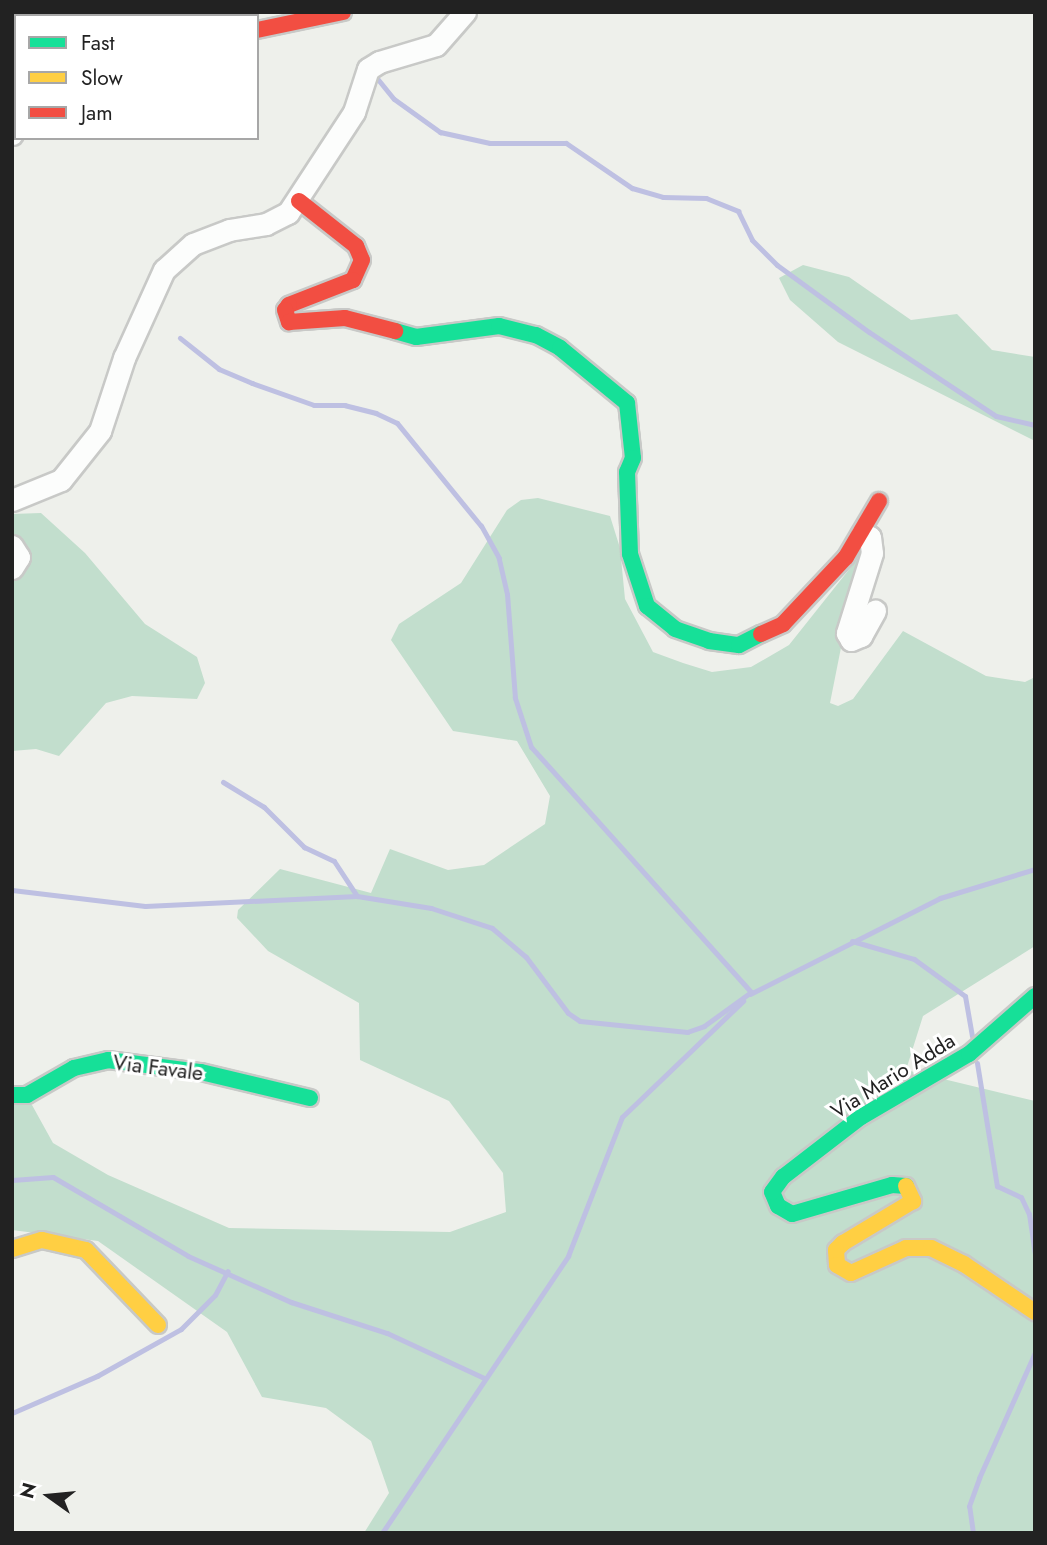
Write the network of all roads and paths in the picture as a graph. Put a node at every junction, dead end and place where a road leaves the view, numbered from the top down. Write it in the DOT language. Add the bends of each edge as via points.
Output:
graph roads {
  1 [pos="343,12"];
  2 [pos="465,12"];
  3 [pos="259,30"];
  4 [pos="14,116"];
  5 [pos="12,134"];
  6 [pos="299,201"];
  7 [pos="12,500"];
  8 [pos="879,501"];
  9 [pos="861,535"];
  10 [pos="12,546"];
  11 [pos="12,568"];
  12 [pos="874,611"];
  13 [pos="1035,996"];
  14 [pos="12,1095"];
  15 [pos="310,1098"];
  16 [pos="12,1249"];
  17 [pos="1035,1312"];
  18 [pos="158,1325"];
  1 -- 3 [label="street"];
  2 -- 6 [label="street" via="436,45 368,69 354,112"];
  4 -- 5 [label="street"];
  6 -- 7 [label="street" via="266,224 192,243 164,270 124,358 100,431 61,480"];
  6 -- 9 [label="street" via="356,246 362,260 353,280 289,305 285,310 289,322 345,318 416,337 489,326 523,332 560,348 627,403 633,458 627,472 630,554 635,578 647,606 675,629 727,645 769,633 815,594"];
  8 -- 9 [label="street"];
  9 -- 12 [label="street" via="870,537 872,553 847,633 851,640 861,636"];
  10 -- 11 [label="street" via="19,557"];
  13 -- 17 [label="street, Via Mario Adda" via="968,1054 861,1117 783,1177 772,1192 778,1206 792,1214 892,1185 909,1186 913,1201 843,1243 836,1250 837,1265 851,1273 906,1248 931,1248 964,1264"];
  14 -- 15 [label="street, Via Favale" via="27,1095 74,1068 108,1060 201,1072"];
  16 -- 18 [label="street" via="42,1240 86,1250"];
}
